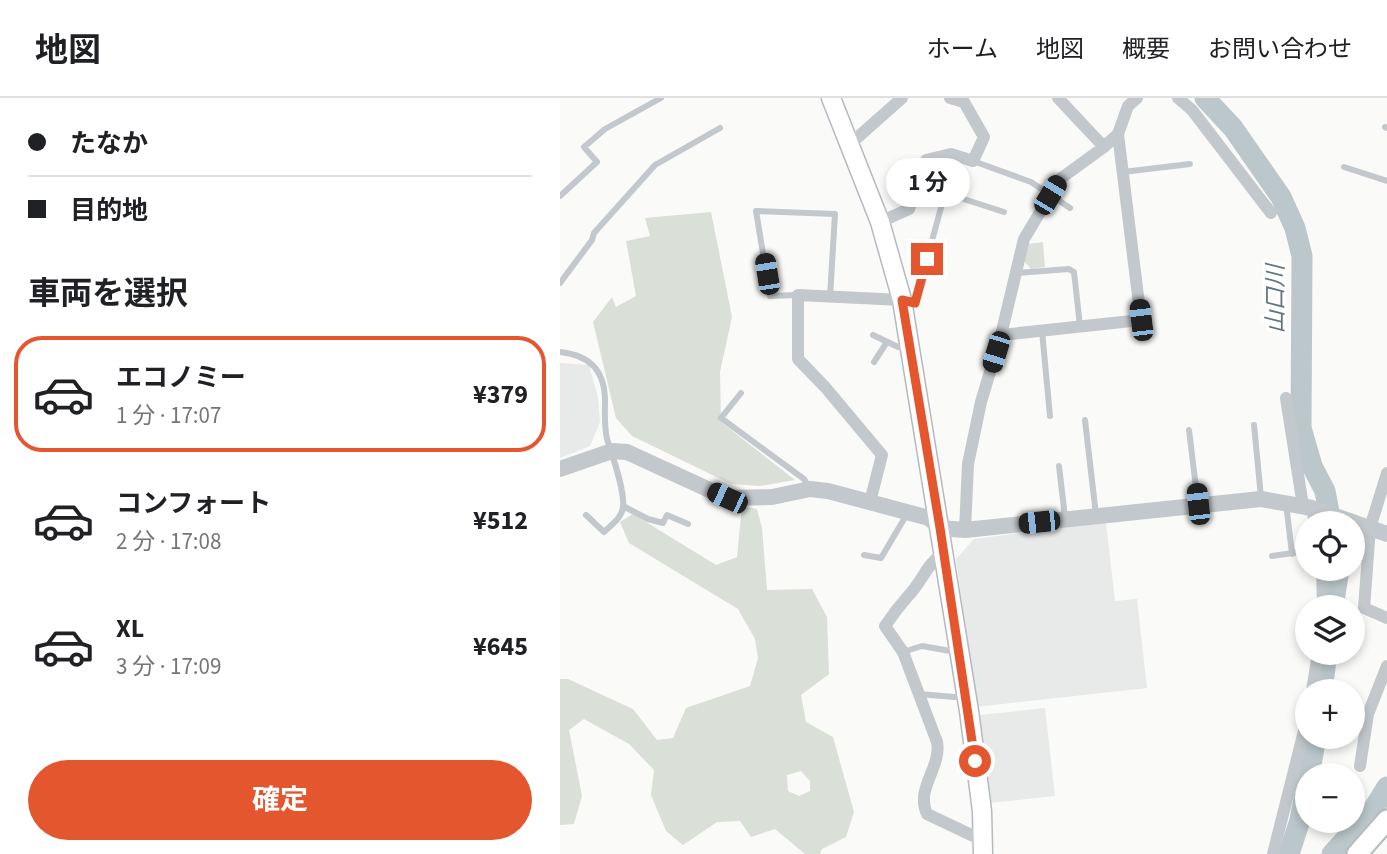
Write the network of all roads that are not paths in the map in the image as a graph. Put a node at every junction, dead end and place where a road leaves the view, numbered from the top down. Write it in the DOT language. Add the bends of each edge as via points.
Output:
graph roads {
  1 [pos="661,98"];
  2 [pos="831,98"];
  3 [pos="902,98"];
  4 [pos="950,98"];
  5 [pos="1058,98"];
  6 [pos="1137,98"];
  7 [pos="1178,98"];
  8 [pos="720,128"];
  9 [pos="1118,134"];
  10 [pos="849,145"];
  11 [pos="1104,147"];
  12 [pos="973,161"];
  13 [pos="1190,164"];
  14 [pos="1344,167"];
  15 [pos="1123,172"];
  16 [pos="1387,181"];
  17 [pos="1050,195"];
  18 [pos="560,196"];
  19 [pos="1070,208"];
  20 [pos="1004,212"];
  21 [pos="1271,213"];
  22 [pos="880,222"];
  23 [pos="1015,274"];
  24 [pos="560,283"];
  25 [pos="798,295"];
  26 [pos="830,296"];
  27 [pos="902,300"];
  28 [pos="1081,326"];
  29 [pos="1042,331"];
  30 [pos="873,335"];
  31 [pos="1001,335"];
  32 [pos="887,342"];
  33 [pos="911,348"];
  34 [pos="560,352"];
  35 [pos="874,362"];
  36 [pos="741,393"];
  37 [pos="1286,398"];
  38 [pos="1050,416"];
  39 [pos="1086,420"];
  40 [pos="1254,425"];
  41 [pos="1189,430"];
  42 [pos="612,451"];
  43 [pos="1059,466"];
  44 [pos="560,469"];
  45 [pos="1387,473"];
  46 [pos="810,489"];
  47 [pos="1261,499"];
  48 [pos="870,502"];
  49 [pos="1286,502"];
  50 [pos="1198,504"];
  51 [pos="623,506"];
  52 [pos="1308,511"];
  53 [pos="1310,511"];
  54 [pos="908,512"];
  55 [pos="586,515"];
  56 [pos="1096,516"];
  57 [pos="1065,519"];
  58 [pos="688,524"];
  59 [pos="1365,526"];
  60 [pos="940,528"];
  61 [pos="1370,528"];
  62 [pos="965,530"];
  63 [pos="1387,534"];
  64 [pos="944,552"];
  65 [pos="1295,553"];
  66 [pos="1292,554"];
  67 [pos="864,555"];
  68 [pos="1272,556"];
  69 [pos="1387,618"];
  70 [pos="903,652"];
  71 [pos="960,653"];
  72 [pos="1387,666"];
  73 [pos="919,694"];
  74 [pos="967,699"];
  75 [pos="1299,749"];
  76 [pos="1360,763"];
  77 [pos="1387,820"];
  78 [pos="984,848"];
  79 [pos="1273,854"];
  80 [pos="1357,854"];
  1 -- 18 [label="lane" via="604,129 584,147 597,162"];
  2 -- 10 [label="main road"];
  3 -- 10 [label="street"];
  4 -- 12 [label="street" via="964,102 984,137"];
  5 -- 11 [label="street"];
  6 -- 9 [label="street" via="1128,106"];
  7 -- 21 [label="street"];
  8 -- 24 [label="lane" via="655,165 593,233"];
  9 -- 11 [label="street"];
  9 -- 15 [label="street"];
  10 -- 22 [label="main road"];
  11 -- 17 [label="street" via="1060,178"];
  12 -- 17 [label="lane" via="1031,182"];
  12 -- 22 [label="street" via="951,154 926,160 909,209"];
  13 -- 15 [label="lane"];
  14 -- 16 [label="lane"];
  15 -- 28 [label="street" via="1141,320"];
  17 -- 19 [label="lane"];
  17 -- 23 [label="street" via="1024,239"];
  20 -- 27 [label="lane" via="945,193 915,303"];
  22 -- 27 [label="main road"];
  23 -- 28 [label="lane" via="1073,272"];
  23 -- 31 [label="street"];
  25 -- 26 [label="street"];
  25 -- 26 [label="lane" via="770,296 756,211 835,214"];
  25 -- 48 [label="street" via="798,359 882,455"];
  26 -- 27 [label="street"];
  27 -- 33 [label="main road"];
  28 -- 29 [label="street"];
  29 -- 31 [label="street"];
  29 -- 38 [label="lane"];
  30 -- 32 [label="lane"];
  31 -- 62 [label="street" via="968,464"];
  32 -- 33 [label="lane"];
  32 -- 35 [label="lane"];
  33 -- 60 [label="main road"];
  34 -- 42 [label="lane" via="585,357 599,373"];
  36 -- 46 [label="lane" via="721,418 804,479"];
  37 -- 53 [label="street"];
  39 -- 56 [label="lane"];
  40 -- 47 [label="lane"];
  41 -- 50 [label="lane"];
  42 -- 44 [label="street"];
  42 -- 46 [label="street" via="627,452 727,498"];
  42 -- 51 [label="lane"];
  43 -- 57 [label="lane"];
  45 -- 61 [label="street"];
  46 -- 48 [label="street"];
  47 -- 49 [label="street"];
  47 -- 50 [label="street"];
  48 -- 54 [label="street"];
  49 -- 52 [label="street"];
  49 -- 66 [label="lane"];
  50 -- 56 [label="street"];
  51 -- 55 [label="lane" via="620,517 604,531"];
  51 -- 58 [label="lane" via="648,519 663,523 667,515"];
  54 -- 60 [label="street" via="929,518"];
  54 -- 67 [label="lane" via="881,558"];
  56 -- 57 [label="street"];
  57 -- 62 [label="street"];
  59 -- 61 [label="street"];
  60 -- 62 [label="street"];
  60 -- 64 [label="main road"];
  61 -- 63 [label="street"];
  61 -- 69 [label="street" via="1364,608"];
  64 -- 70 [label="street" via="931,561 885,626"];
  64 -- 71 [label="main road"];
  65 -- 66 [label="lane"];
  66 -- 68 [label="lane"];
  70 -- 71 [label="lane" via="922,646"];
  70 -- 73 [label="street"];
  71 -- 74 [label="main road"];
  72 -- 76 [label="street" via="1368,714"];
  73 -- 74 [label="lane"];
  73 -- 78 [label="street" via="938,749 925,789 927,814"];
  74 -- 78 [label="main road"];
  75 -- 79 [label="street"];
  77 -- 80 [label="main road"];
}
